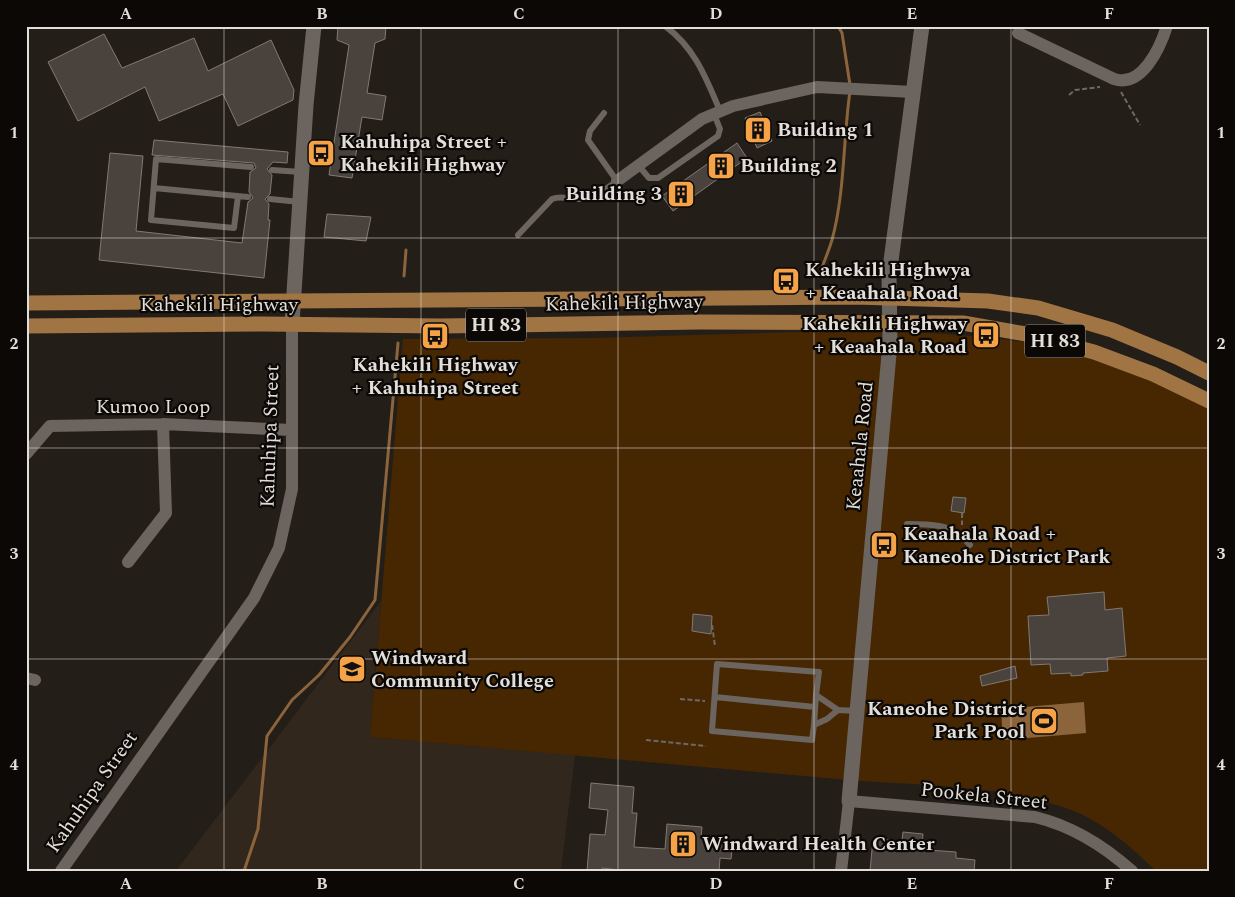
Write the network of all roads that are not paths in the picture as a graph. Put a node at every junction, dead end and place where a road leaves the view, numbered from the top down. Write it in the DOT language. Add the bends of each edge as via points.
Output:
graph roads {
  1 [pos="314,26"];
  2 [pos="665,26"];
  3 [pos="922,26"];
  4 [pos="1167,26"];
  5 [pos="1018,33"];
  6 [pos="913,92"];
  7 [pos="717,112"];
  8 [pos="604,113"];
  9 [pos="638,166"];
  10 [pos="251,167"];
  11 [pos="272,170"];
  12 [pos="302,173"];
  13 [pos="617,181"];
  14 [pos="154,188"];
  15 [pos="238,196"];
  16 [pos="248,197"];
  17 [pos="270,199"];
  18 [pos="300,202"];
  19 [pos="518,235"];
  20 [pos="889,297"];
  21 [pos="293,300"];
  22 [pos="26,303"];
  23 [pos="892,322"];
  24 [pos="292,324"];
  25 [pos="26,326"];
  26 [pos="1209,373"];
  27 [pos="1209,401"];
  28 [pos="163,424"];
  29 [pos="291,430"];
  30 [pos="26,454"];
  31 [pos="907,524"];
  32 [pos="970,545"];
  33 [pos="128,562"];
  34 [pos="816,695"];
  35 [pos="712,699"];
  36 [pos="815,707"];
  37 [pos="838,710"];
  38 [pos="856,711"];
  39 [pos="814,725"];
  40 [pos="849,801"];
  41 [pos="61,871"];
  42 [pos="842,871"];
  43 [pos="1132,871"];
  1 -- 12 [label="street, Kahuhipa Street"];
  2 -- 7 [label="lane" via="683,41 698,61"];
  3 -- 6 [label="street, Keaahala Road"];
  4 -- 5 [label="street" via="1150,62 1135,77 1118,83"];
  6 -- 7 [label="street" via="810,88"];
  6 -- 20 [label="street, Keaahala Road"];
  7 -- 9 [label="street"];
  7 -- 9 [label="lane" via="718,136 658,178 648,178"];
  8 -- 13 [label="lane" via="588,140"];
  9 -- 13 [label="street"];
  10 -- 14 [label="lane" via="156,158"];
  11 -- 12 [label="lane"];
  12 -- 18 [label="street, Kahuhipa Street"];
  13 -- 19 [label="lane" via="587,198 552,199"];
  14 -- 15 [label="lane"];
  14 -- 15 [label="lane" via="151,220 234,228"];
  15 -- 16 [label="lane"];
  17 -- 18 [label="lane"];
  18 -- 21 [label="street, Kahuhipa Street"];
  20 -- 21 [label="main road, Kahekili Highway / HI 83"];
  20 -- 23 [label="street, Keaahala Road"];
  20 -- 26 [label="main road, Kahekili Highway / HI 83" via="988,301 1038,308 1112,330"];
  21 -- 22 [label="main road, Kahekili Highway / HI 83"];
  21 -- 24 [label="street, Kahuhipa Street"];
  23 -- 24 [label="main road, Kahekili Highway / HI 83"];
  23 -- 27 [label="main road, Kahekili Highway / HI 83" via="963,323 1026,334 1123,362"];
  23 -- 38 [label="street, Keaahala Road"];
  24 -- 25 [label="main road, Kahekili Highway / HI 83"];
  24 -- 29 [label="street, Kahuhipa Street"];
  28 -- 29 [label="street, Kumoo Loop"];
  28 -- 30 [label="street, Kumoo Loop" via="50,426"];
  28 -- 33 [label="street" via="166,513"];
  29 -- 41 [label="street, Kahuhipa Street" via="292,489 279,548 254,598"];
  31 -- 32 [label="lane" via="935,524 951,528"];
  34 -- 35 [label="lane" via="819,672 717,664"];
  34 -- 36 [label="lane"];
  34 -- 37 [label="lane"];
  35 -- 36 [label="lane"];
  35 -- 39 [label="lane" via="712,731 812,740"];
  36 -- 39 [label="lane"];
  37 -- 38 [label="lane"];
  37 -- 39 [label="lane"];
  38 -- 40 [label="street, Keaahala Road"];
  40 -- 42 [label="street, Keaahala Road"];
  40 -- 43 [label="street, Pookela Street" via="1042,819 1092,840"];
}
